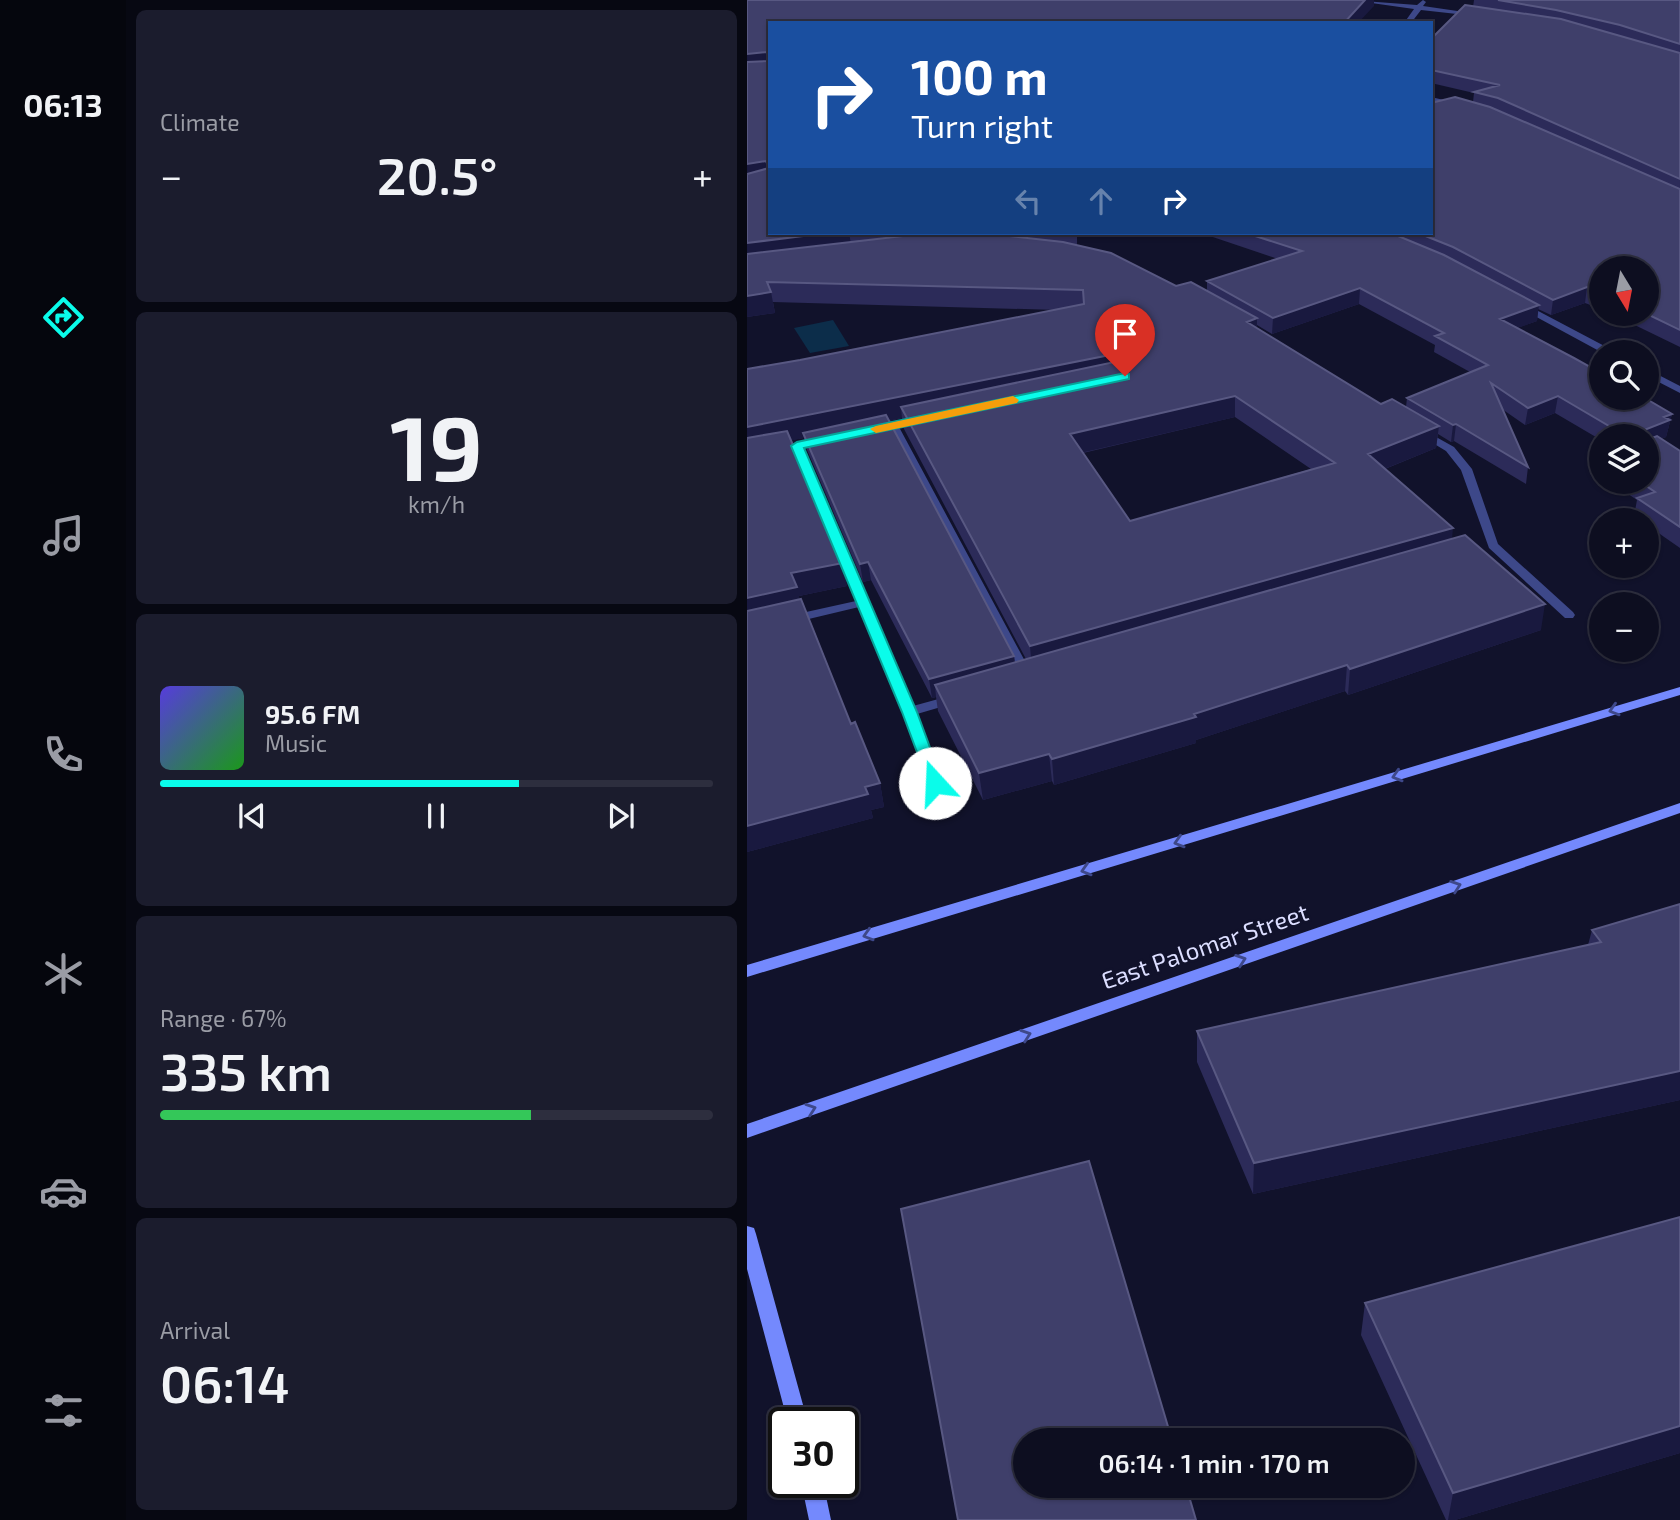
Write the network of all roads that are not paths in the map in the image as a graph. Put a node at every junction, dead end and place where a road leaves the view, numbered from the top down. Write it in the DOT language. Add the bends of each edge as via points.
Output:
graph roads {
  1 [pos="1353,0"];
  2 [pos="1422,3"];
  3 [pos="1483,15"];
  4 [pos="1408,21"];
  5 [pos="1433,99"];
  6 [pos="1468,108"];
  7 [pos="1512,300"];
  8 [pos="1589,342"];
  9 [pos="1659,379"];
  10 [pos="1680,390"];
  11 [pos="934,417"];
  12 [pos="1405,422"];
  13 [pos="893,425"];
  14 [pos="857,433"];
  15 [pos="833,438"];
  16 [pos="862,603"];
  17 [pos="1569,615"];
  18 [pos="784,621"];
  19 [pos="1027,677"];
  20 [pos="1680,691"];
  21 [pos="962,696"];
  22 [pos="909,712"];
  23 [pos="935,783"];
  24 [pos="1680,808"];
  25 [pos="747,971"];
  26 [pos="747,1131"];
  27 [pos="747,1234"];
  28 [pos="794,1407"];
  29 [pos="815,1498"];
  30 [pos="820,1520"];
  1 -- 2 [label="street"];
  2 -- 3 [label="street"];
  2 -- 4 [label="street"];
  5 -- 6 [label="street"];
  7 -- 8 [label="street"];
  9 -- 10 [label="street"];
  11 -- 13 [label="street"];
  12 -- 17 [label="street" via="1450,449 1466,469 1486,547"];
  13 -- 14 [label="street"];
  13 -- 19 [label="street"];
  15 -- 16 [label="street" via="791,447"];
  16 -- 18 [label="street"];
  16 -- 22 [label="street"];
  20 -- 25 [label="main road, one-way"];
  21 -- 22 [label="street"];
  22 -- 23 [label="street"];
  26 -- 24 [label="main road, East Palomar Street, one-way"];
  27 -- 28 [label="main road"];
  29 -- 30 [label="main road"];
}
